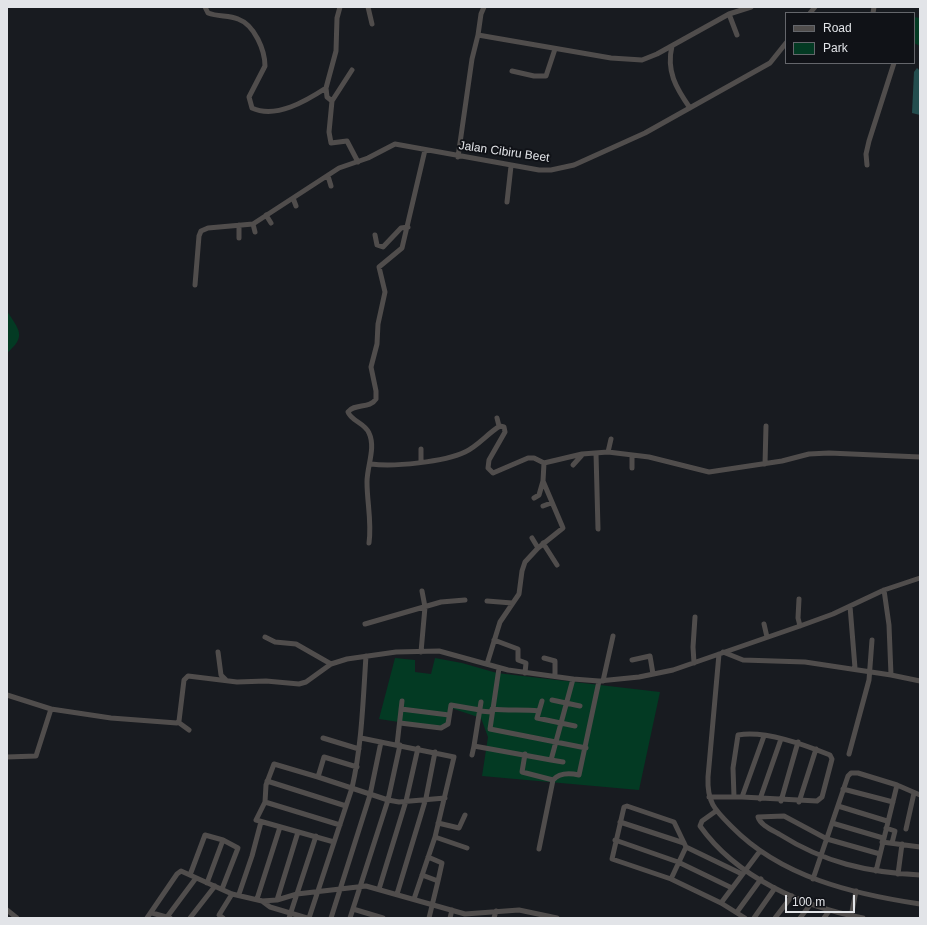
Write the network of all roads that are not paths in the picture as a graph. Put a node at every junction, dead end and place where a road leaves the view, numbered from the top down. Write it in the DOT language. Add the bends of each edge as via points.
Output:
graph roads {
  1 [pos="205,7"];
  2 [pos="340,7"];
  3 [pos="368,7"];
  4 [pos="484,7"];
  5 [pos="751,7"];
  6 [pos="729,14"];
  7 [pos="372,24"];
  8 [pos="478,35"];
  9 [pos="737,35"];
  10 [pos="785,44"];
  11 [pos="672,46"];
  12 [pos="555,49"];
  13 [pos="894,64"];
  14 [pos="352,70"];
  15 [pos="512,71"];
  16 [pos="326,88"];
  17 [pos="332,101"];
  18 [pos="690,108"];
  19 [pos="424,150"];
  20 [pos="458,156"];
  21 [pos="358,162"];
  22 [pos="867,165"];
  23 [pos="511,166"];
  24 [pos="328,176"];
  25 [pos="331,186"];
  26 [pos="293,198"];
  27 [pos="507,202"];
  28 [pos="296,206"];
  29 [pos="266,215"];
  30 [pos="270,223"];
  31 [pos="253,224"];
  32 [pos="239,225"];
  33 [pos="408,227"];
  34 [pos="255,232"];
  35 [pos="376,235"];
  36 [pos="239,238"];
  37 [pos="195,285"];
  38 [pos="497,418"];
  39 [pos="499,426"];
  40 [pos="766,426"];
  41 [pos="610,439"];
  42 [pos="421,449"];
  43 [pos="608,452"];
  44 [pos="596,453"];
  45 [pos="582,454"];
  46 [pos="632,455"];
  47 [pos="920,457"];
  48 [pos="421,462"];
  49 [pos="544,463"];
  50 [pos="371,464"];
  51 [pos="765,464"];
  52 [pos="573,465"];
  53 [pos="632,468"];
  54 [pos="543,481"];
  55 [pos="534,498"];
  56 [pos="551,503"];
  57 [pos="543,506"];
  58 [pos="598,529"];
  59 [pos="532,538"];
  60 [pos="369,543"];
  61 [pos="543,543"];
  62 [pos="538,548"];
  63 [pos="557,566"];
  64 [pos="920,578"];
  65 [pos="884,590"];
  66 [pos="422,591"];
  67 [pos="799,599"];
  68 [pos="465,600"];
  69 [pos="487,601"];
  70 [pos="512,603"];
  71 [pos="850,606"];
  72 [pos="425,607"];
  73 [pos="696,617"];
  74 [pos="365,624"];
  75 [pos="764,624"];
  76 [pos="800,626"];
  77 [pos="613,636"];
  78 [pos="265,637"];
  79 [pos="767,637"];
  80 [pos="494,640"];
  81 [pos="872,640"];
  82 [pos="218,652"];
  83 [pos="421,652"];
  84 [pos="721,653"];
  85 [pos="366,656"];
  86 [pos="544,658"];
  87 [pos="632,660"];
  88 [pos="694,663"];
  89 [pos="331,664"];
  90 [pos="486,664"];
  91 [pos="499,668"];
  92 [pos="855,668"];
  93 [pos="525,672"];
  94 [pos="870,672"];
  95 [pos="653,674"];
  96 [pos="891,675"];
  97 [pos="555,676"];
  98 [pos="574,679"];
  99 [pos="227,680"];
  100 [pos="601,681"];
  101 [pos="920,681"];
  102 [pos="7,695"];
  103 [pos="552,700"];
  104 [pos="402,701"];
  105 [pos="542,701"];
  106 [pos="481,702"];
  107 [pos="567,703"];
  108 [pos="580,706"];
  109 [pos="51,708"];
  110 [pos="401,709"];
  111 [pos="480,710"];
  112 [pos="492,710"];
  113 [pos="539,711"];
  114 [pos="449,715"];
  115 [pos="178,722"];
  116 [pos="561,722"];
  117 [pos="400,723"];
  118 [pos="574,726"];
  119 [pos="189,730"];
  120 [pos="764,736"];
  121 [pos="323,738"];
  122 [pos="361,738"];
  123 [pos="781,739"];
  124 [pos="381,742"];
  125 [pos="556,742"];
  126 [pos="798,742"];
  127 [pos="399,745"];
  128 [pos="474,746"];
  129 [pos="418,748"];
  130 [pos="586,748"];
  131 [pos="359,749"];
  132 [pos="816,749"];
  133 [pos="435,752"];
  134 [pos="472,754"];
  135 [pos="525,754"];
  136 [pos="849,754"];
  137 [pos="7,757"];
  138 [pos="551,760"];
  139 [pos="563,762"];
  140 [pos="357,767"];
  141 [pos="318,777"];
  142 [pos="553,780"];
  143 [pos="267,781"];
  144 [pos="897,785"];
  145 [pos="352,788"];
  146 [pos="843,789"];
  147 [pos="914,793"];
  148 [pos="370,795"];
  149 [pos="920,795"];
  150 [pos="709,797"];
  151 [pos="734,797"];
  152 [pos="742,797"];
  153 [pos="426,798"];
  154 [pos="445,798"];
  155 [pos="760,799"];
  156 [pos="388,800"];
  157 [pos="406,801"];
  158 [pos="781,801"];
  159 [pos="265,802"];
  160 [pos="799,802"];
  161 [pos="893,802"];
  162 [pos="346,806"];
  163 [pos="838,806"];
  164 [pos="716,811"];
  165 [pos="465,815"];
  166 [pos="888,821"];
  167 [pos="261,822"];
  168 [pos="620,822"];
  169 [pos="438,823"];
  170 [pos="832,823"];
  171 [pos="340,825"];
  172 [pos="280,827"];
  173 [pos="886,828"];
  174 [pos="906,829"];
  175 [pos="298,832"];
  176 [pos="316,836"];
  177 [pos="435,837"];
  178 [pos="826,839"];
  179 [pos="223,840"];
  180 [pos="615,840"];
  181 [pos="883,840"];
  182 [pos="334,842"];
  183 [pos="892,843"];
  184 [pos="902,844"];
  185 [pos="685,845"];
  186 [pos="920,847"];
  187 [pos="467,848"];
  188 [pos="538,849"];
  189 [pos="760,851"];
  190 [pos="880,854"];
  191 [pos="428,857"];
  192 [pos="821,857"];
  193 [pos="678,862"];
  194 [pos="876,871"];
  195 [pos="744,872"];
  196 [pos="898,874"];
  197 [pos="190,875"];
  198 [pos="920,875"];
  199 [pos="422,876"];
  200 [pos="196,878"];
  201 [pos="671,879"];
  202 [pos="761,879"];
  203 [pos="813,879"];
  204 [pos="438,881"];
  205 [pos="207,882"];
  206 [pos="215,886"];
  207 [pos="361,886"];
  208 [pos="732,888"];
  209 [pos="775,888"];
  210 [pos="222,889"];
  211 [pos="340,889"];
  212 [pos="379,889"];
  213 [pos="856,891"];
  214 [pos="317,892"];
  215 [pos="232,894"];
  216 [pos="239,894"];
  217 [pos="297,894"];
  218 [pos="397,894"];
  219 [pos="792,896"];
  220 [pos="414,899"];
  221 [pos="259,900"];
  222 [pos="277,900"];
  223 [pos="722,903"];
  224 [pos="810,904"];
  225 [pos="920,904"];
  226 [pos="432,905"];
  227 [pos="353,909"];
  228 [pos="7,910"];
  229 [pos="452,910"];
  230 [pos="496,911"];
  231 [pos="829,911"];
  232 [pos="736,912"];
  233 [pos="152,913"];
  234 [pos="290,916"];
  235 [pos="370,916"];
  236 [pos="474,916"];
  237 [pos="168,917"];
  238 [pos="220,917"];
  239 [pos="851,917"];
  240 [pos="17,918"];
  241 [pos="147,918"];
  242 [pos="190,918"];
  243 [pos="308,918"];
  244 [pos="331,918"];
  245 [pos="350,918"];
  246 [pos="383,918"];
  247 [pos="429,918"];
  248 [pos="450,918"];
  249 [pos="494,918"];
  250 [pos="557,918"];
  251 [pos="746,918"];
  252 [pos="754,918"];
  253 [pos="775,918"];
  254 [pos="800,918"];
  255 [pos="824,918"];
  256 [pos="863,918"];
  1 -- 16 [label="street" via="208,13 216,16 240,19 252,31 261,47 265,66 249,94 252,108 261,111 289,109"];
  2 -- 16 [label="street" via="336,51"];
  3 -- 7 [label="street"];
  4 -- 8 [label="street"];
  5 -- 6 [label="street"];
  6 -- 9 [label="street"];
  6 -- 11 [label="street"];
  8 -- 12 [label="street"];
  8 -- 20 [label="street" via="472,59"];
  10 -- 18 [label="street, Jalan Cibiru Beet" via="770,62"];
  11 -- 12 [label="street" via="642,60"];
  11 -- 18 [label="street" via="670,68 673,79"];
  12 -- 15 [label="street" via="546,76"];
  13 -- 22 [label="street" via="869,141"];
  14 -- 17 [label="street"];
  16 -- 17 [label="street" via="327,97"];
  17 -- 21 [label="street" via="330,142 332,144 346,141"];
  18 -- 23 [label="street, Jalan Cibiru Beet" via="645,133 562,168 539,170"];
  19 -- 20 [label="street, Jalan Cibiru Beet"];
  19 -- 21 [label="street, Jalan Cibiru Beet" via="395,144"];
  19 -- 33 [label="street"];
  20 -- 23 [label="street, Jalan Cibiru Beet"];
  21 -- 24 [label="street, Jalan Cibiru Beet" via="339,168"];
  23 -- 27 [label="street"];
  24 -- 25 [label="street"];
  24 -- 26 [label="street, Jalan Cibiru Beet"];
  26 -- 28 [label="street"];
  26 -- 29 [label="street, Jalan Cibiru Beet"];
  29 -- 30 [label="street"];
  29 -- 31 [label="street, Jalan Cibiru Beet"];
  31 -- 32 [label="street"];
  31 -- 34 [label="street"];
  32 -- 36 [label="street"];
  32 -- 37 [label="street" via="208,228 201,232"];
  33 -- 35 [label="street" via="401,228 383,247 377,245"];
  33 -- 50 [label="street" via="402,248 380,267 385,292 371,367 376,399 371,404 348,412 369,432"];
  38 -- 39 [label="street"];
  39 -- 48 [label="street" via="466,452"];
  39 -- 49 [label="street" via="504,428 505,432 488,460 490,472 496,474 528,458"];
  40 -- 51 [label="street"];
  41 -- 43 [label="street"];
  42 -- 48 [label="street"];
  43 -- 44 [label="street"];
  43 -- 46 [label="street"];
  44 -- 45 [label="street"];
  44 -- 58 [label="street"];
  45 -- 49 [label="street"];
  45 -- 52 [label="street"];
  46 -- 51 [label="street" via="709,472"];
  46 -- 53 [label="street"];
  47 -- 51 [label="street" via="829,453 809,454"];
  48 -- 50 [label="street"];
  49 -- 54 [label="street"];
  50 -- 60 [label="street" via="367,482 371,526"];
  54 -- 55 [label="street" via="539,495"];
  54 -- 56 [label="street"];
  56 -- 57 [label="street"];
  56 -- 61 [label="street" via="563,528"];
  59 -- 62 [label="street"];
  61 -- 62 [label="street"];
  61 -- 63 [label="street"];
  62 -- 70 [label="street" via="525,562 519,594"];
  64 -- 65 [label="street"];
  65 -- 71 [label="street"];
  65 -- 96 [label="street" via="889,625"];
  66 -- 72 [label="street"];
  67 -- 76 [label="street"];
  68 -- 72 [label="street" via="440,602"];
  69 -- 70 [label="street"];
  70 -- 80 [label="street" via="500,622"];
  71 -- 76 [label="street"];
  71 -- 92 [label="street"];
  72 -- 74 [label="street"];
  72 -- 83 [label="street"];
  73 -- 88 [label="street"];
  75 -- 79 [label="street"];
  76 -- 79 [label="street"];
  77 -- 100 [label="street"];
  78 -- 89 [label="street" via="276,642 300,646"];
  79 -- 84 [label="street"];
  80 -- 90 [label="street"];
  80 -- 93 [label="street" via="518,649 518,660 526,662"];
  81 -- 94 [label="street"];
  82 -- 99 [label="street" via="221,675"];
  83 -- 85 [label="street"];
  83 -- 90 [label="street" via="439,651"];
  84 -- 88 [label="street"];
  84 -- 92 [label="street" via="743,660 785,660"];
  84 -- 150 [label="street" via="708,762"];
  85 -- 89 [label="street"];
  85 -- 122 [label="street"];
  86 -- 97 [label="street" via="555,661"];
  87 -- 95 [label="street" via="650,656"];
  88 -- 95 [label="street"];
  89 -- 99 [label="street" via="306,682 299,684"];
  90 -- 91 [label="street"];
  91 -- 93 [label="street"];
  91 -- 112 [label="street"];
  92 -- 94 [label="street"];
  93 -- 97 [label="street"];
  94 -- 96 [label="street"];
  94 -- 136 [label="street"];
  95 -- 100 [label="street"];
  96 -- 101 [label="street"];
  97 -- 98 [label="street"];
  98 -- 100 [label="street"];
  98 -- 107 [label="street"];
  99 -- 115 [label="street" via="186,677"];
  100 -- 130 [label="street"];
  102 -- 109 [label="street"];
  103 -- 107 [label="street"];
  104 -- 110 [label="street"];
  105 -- 113 [label="street"];
  106 -- 111 [label="street"];
  107 -- 108 [label="street"];
  107 -- 116 [label="street"];
  109 -- 115 [label="street" via="141,722"];
  109 -- 137 [label="street" via="36,756"];
  110 -- 114 [label="street"];
  110 -- 117 [label="street"];
  111 -- 112 [label="street"];
  111 -- 114 [label="street" via="451,705"];
  111 -- 128 [label="street"];
  112 -- 113 [label="street"];
  112 -- 125 [label="street" via="490,729"];
  113 -- 116 [label="street" via="537,718"];
  114 -- 117 [label="street" via="448,724 441,728"];
  115 -- 119 [label="street"];
  116 -- 118 [label="street"];
  116 -- 125 [label="street"];
  117 -- 127 [label="street"];
  120 -- 123 [label="street"];
  120 -- 151 [label="street" via="740,734 736,737"];
  120 -- 152 [label="street"];
  121 -- 131 [label="street"];
  122 -- 124 [label="street"];
  122 -- 131 [label="street"];
  123 -- 126 [label="street"];
  123 -- 155 [label="street"];
  124 -- 127 [label="street"];
  124 -- 148 [label="street"];
  125 -- 130 [label="street"];
  125 -- 138 [label="street"];
  126 -- 132 [label="street"];
  126 -- 158 [label="street"];
  127 -- 129 [label="street"];
  127 -- 156 [label="street"];
  128 -- 134 [label="street"];
  128 -- 135 [label="street"];
  129 -- 133 [label="street"];
  129 -- 157 [label="street"];
  130 -- 142 [label="street" via="579,775 564,774 556,776"];
  131 -- 140 [label="street"];
  132 -- 160 [label="street"];
  132 -- 160 [label="street" via="830,755 832,759 822,797 817,801"];
  133 -- 153 [label="street"];
  133 -- 154 [label="street" via="454,757"];
  135 -- 138 [label="street"];
  135 -- 142 [label="street" via="522,772"];
  138 -- 139 [label="street"];
  140 -- 141 [label="street" via="324,757"];
  140 -- 145 [label="street"];
  141 -- 143 [label="street" via="275,764"];
  141 -- 145 [label="street"];
  142 -- 188 [label="street"];
  143 -- 159 [label="street"];
  143 -- 162 [label="street"];
  144 -- 146 [label="street" via="855,773 848,776"];
  144 -- 147 [label="street"];
  144 -- 161 [label="street"];
  145 -- 148 [label="street"];
  145 -- 162 [label="street"];
  146 -- 161 [label="street"];
  146 -- 163 [label="street"];
  147 -- 149 [label="street"];
  147 -- 174 [label="street"];
  148 -- 156 [label="street"];
  148 -- 211 [label="street"];
  150 -- 151 [label="street"];
  150 -- 164 [label="street"];
  151 -- 152 [label="street"];
  152 -- 155 [label="street"];
  153 -- 154 [label="street"];
  153 -- 157 [label="street"];
  153 -- 218 [label="street"];
  154 -- 169 [label="street"];
  155 -- 158 [label="street"];
  156 -- 157 [label="street"];
  156 -- 207 [label="street"];
  157 -- 212 [label="street"];
  158 -- 160 [label="street"];
  159 -- 167 [label="street" via="256,819"];
  159 -- 171 [label="street"];
  161 -- 166 [label="street"];
  162 -- 171 [label="street"];
  163 -- 166 [label="street"];
  163 -- 170 [label="street"];
  164 -- 189 [label="street" via="748,843"];
  164 -- 195 [label="street" via="702,821 700,826 719,850"];
  165 -- 169 [label="street" via="459,828"];
  166 -- 173 [label="street"];
  167 -- 172 [label="street"];
  167 -- 216 [label="street"];
  168 -- 180 [label="street"];
  168 -- 185 [label="street"];
  168 -- 185 [label="street" via="624,807 674,822"];
  169 -- 177 [label="street"];
  170 -- 178 [label="street"];
  170 -- 181 [label="street"];
  171 -- 182 [label="street"];
  172 -- 175 [label="street"];
  172 -- 221 [label="street"];
  173 -- 181 [label="street"];
  173 -- 183 [label="street" via="895,831"];
  175 -- 176 [label="street"];
  175 -- 222 [label="street"];
  176 -- 182 [label="street"];
  176 -- 217 [label="street"];
  177 -- 187 [label="street"];
  177 -- 191 [label="street"];
  178 -- 190 [label="street"];
  178 -- 192 [label="street"];
  178 -- 192 [label="street" via="784,816 758,817 769,828"];
  179 -- 197 [label="street" via="205,834"];
  179 -- 205 [label="street"];
  179 -- 210 [label="street" via="238,848"];
  180 -- 193 [label="street"];
  180 -- 201 [label="street" via="611,856 613,859"];
  181 -- 183 [label="street"];
  181 -- 190 [label="street"];
  182 -- 214 [label="street"];
  183 -- 184 [label="street"];
  184 -- 186 [label="street"];
  184 -- 196 [label="street"];
  185 -- 193 [label="street"];
  185 -- 195 [label="street"];
  189 -- 195 [label="street"];
  189 -- 203 [label="street"];
  190 -- 194 [label="street"];
  191 -- 199 [label="street"];
  191 -- 204 [label="street" via="442,863"];
  192 -- 194 [label="street"];
  192 -- 203 [label="street"];
  193 -- 201 [label="street"];
  193 -- 208 [label="street"];
  194 -- 196 [label="street"];
  195 -- 202 [label="street"];
  195 -- 208 [label="street"];
  196 -- 198 [label="street"];
  197 -- 200 [label="street"];
  197 -- 233 [label="street" via="178,872"];
  199 -- 204 [label="street"];
  199 -- 220 [label="street"];
  200 -- 205 [label="street"];
  200 -- 237 [label="street"];
  201 -- 223 [label="street"];
  202 -- 209 [label="street"];
  202 -- 232 [label="street"];
  203 -- 213 [label="street"];
  204 -- 226 [label="street"];
  205 -- 206 [label="street"];
  206 -- 210 [label="street"];
  206 -- 242 [label="street"];
  207 -- 211 [label="street"];
  207 -- 212 [label="street"];
  207 -- 227 [label="street"];
  208 -- 223 [label="street"];
  209 -- 219 [label="street"];
  209 -- 252 [label="street"];
  210 -- 215 [label="street"];
  211 -- 214 [label="street"];
  211 -- 244 [label="street"];
  212 -- 218 [label="street"];
  213 -- 225 [label="street"];
  213 -- 239 [label="street"];
  214 -- 217 [label="street"];
  214 -- 243 [label="street"];
  215 -- 216 [label="street"];
  215 -- 238 [label="street"];
  216 -- 221 [label="street"];
  217 -- 222 [label="street"];
  217 -- 234 [label="street"];
  218 -- 220 [label="street"];
  219 -- 224 [label="street"];
  219 -- 253 [label="street"];
  220 -- 226 [label="street"];
  221 -- 222 [label="street"];
  221 -- 234 [label="street"];
  223 -- 232 [label="street"];
  224 -- 231 [label="street"];
  224 -- 254 [label="street"];
  226 -- 229 [label="street"];
  226 -- 247 [label="street"];
  227 -- 235 [label="street"];
  227 -- 245 [label="street"];
  228 -- 240 [label="street"];
  229 -- 236 [label="street"];
  229 -- 248 [label="street"];
  230 -- 236 [label="street"];
  230 -- 249 [label="street"];
  230 -- 250 [label="street" via="519,910"];
  231 -- 239 [label="street"];
  231 -- 255 [label="street"];
  232 -- 251 [label="street"];
  233 -- 237 [label="street"];
  233 -- 241 [label="street"];
  234 -- 243 [label="street"];
  235 -- 246 [label="street"];
  239 -- 256 [label="street"];
}
